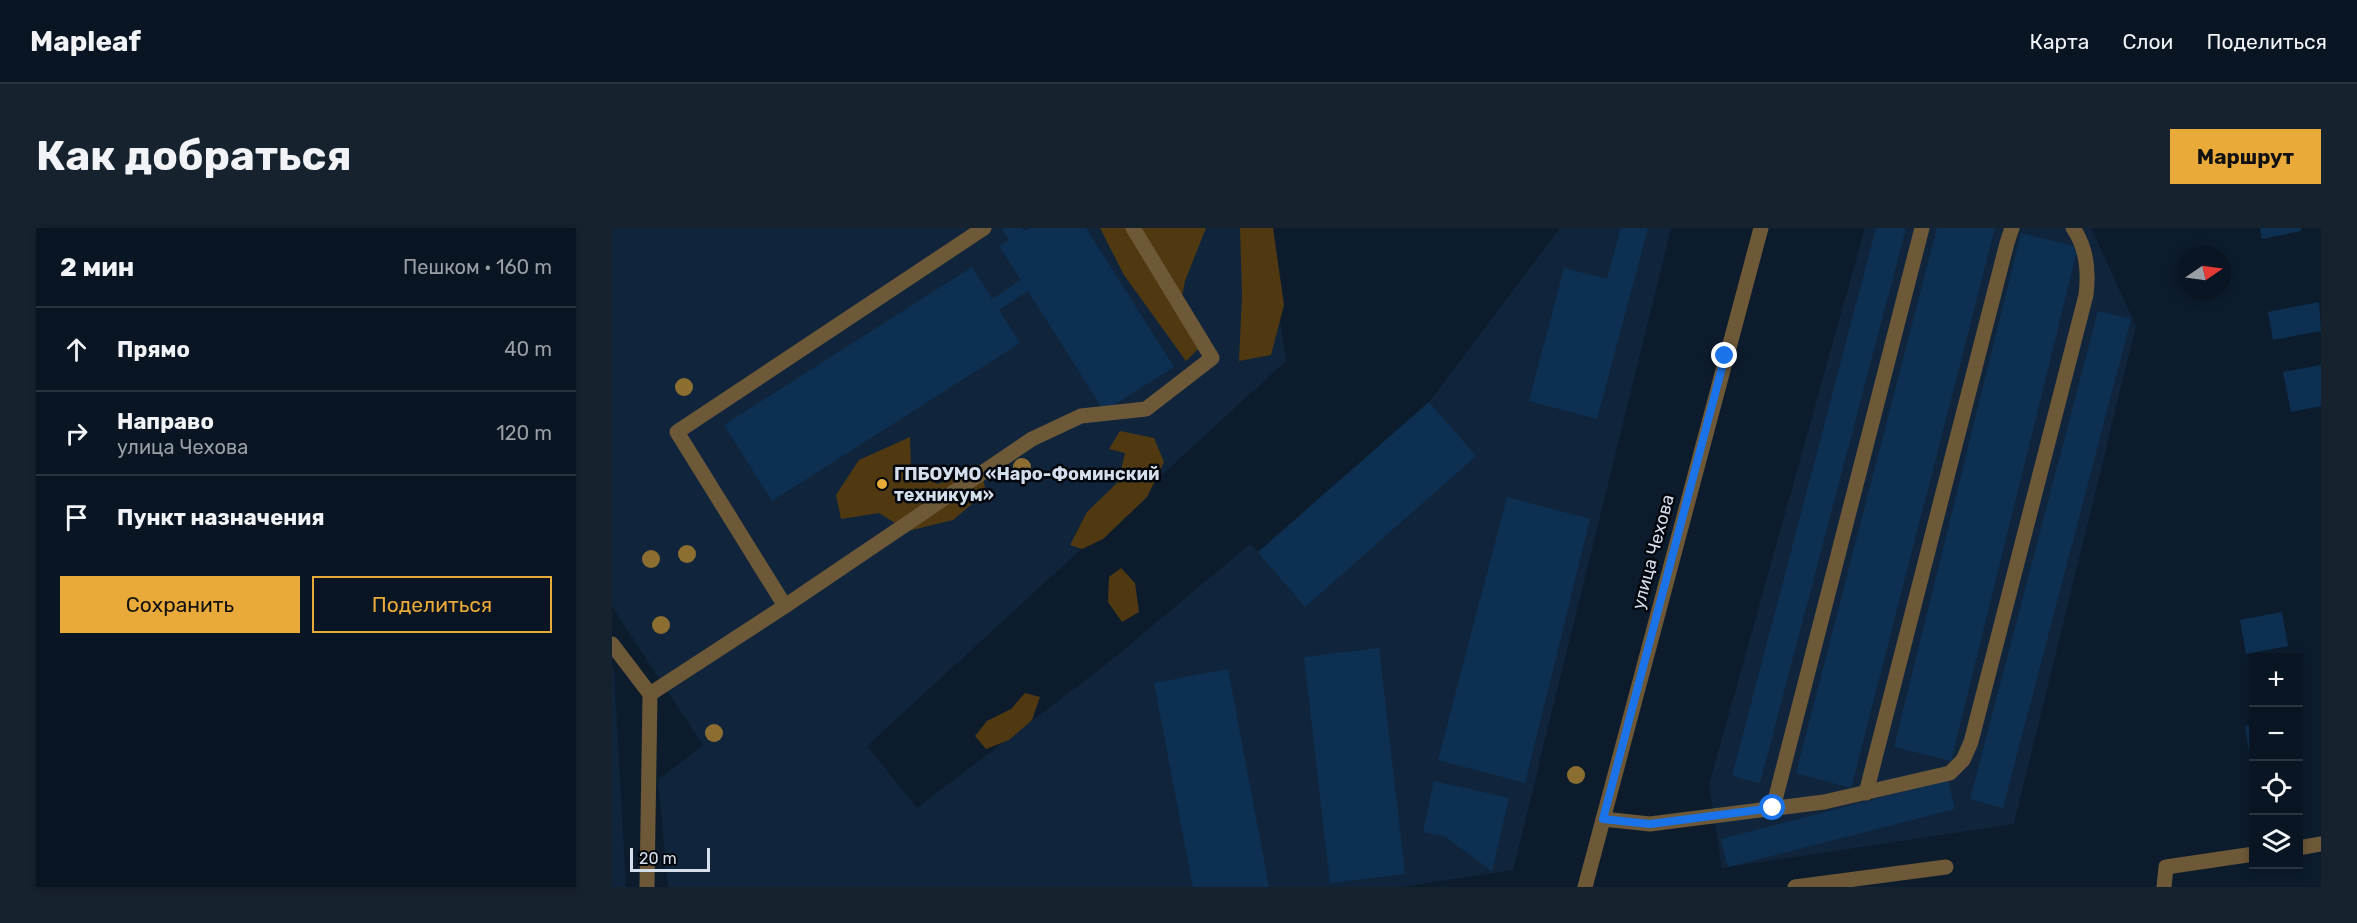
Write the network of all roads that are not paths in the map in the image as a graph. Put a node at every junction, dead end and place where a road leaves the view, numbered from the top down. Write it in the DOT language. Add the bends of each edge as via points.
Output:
graph roads {
  1 [pos="984,228"];
  2 [pos="1132,228"];
  3 [pos="1761,228"];
  4 [pos="1922,228"];
  5 [pos="2012,228"];
  6 [pos="2073,228"];
  7 [pos="785,606"];
  8 [pos="612,644"];
  9 [pos="650,694"];
  10 [pos="1866,793"];
  11 [pos="1773,808"];
  12 [pos="1603,819"];
  13 [pos="2321,844"];
  14 [pos="2303,847"];
  15 [pos="2249,855"];
  16 [pos="1946,867"];
  17 [pos="647,887"];
  18 [pos="1585,887"];
  19 [pos="1795,887"];
  20 [pos="2164,887"];
  1 -- 7 [label="street" via="677,432"];
  2 -- 7 [label="street" via="1212,358 1146,409 1081,416 1032,438"];
  3 -- 12 [label="street, улица Чехова"];
  4 -- 11 [label="street"];
  5 -- 10 [label="street"];
  6 -- 10 [label="street" via="2084,250 2086,295 1971,742 1963,760 1950,773"];
  7 -- 9 [label="street"];
  8 -- 9 [label="street"];
  9 -- 17 [label="street"];
  10 -- 11 [label="street"];
  11 -- 12 [label="street" via="1650,824"];
  12 -- 18 [label="street, улица Чехова"];
  13 -- 14 [label="street"];
  15 -- 20 [label="street" via="2166,867"];
  16 -- 19 [label="street"];
}
